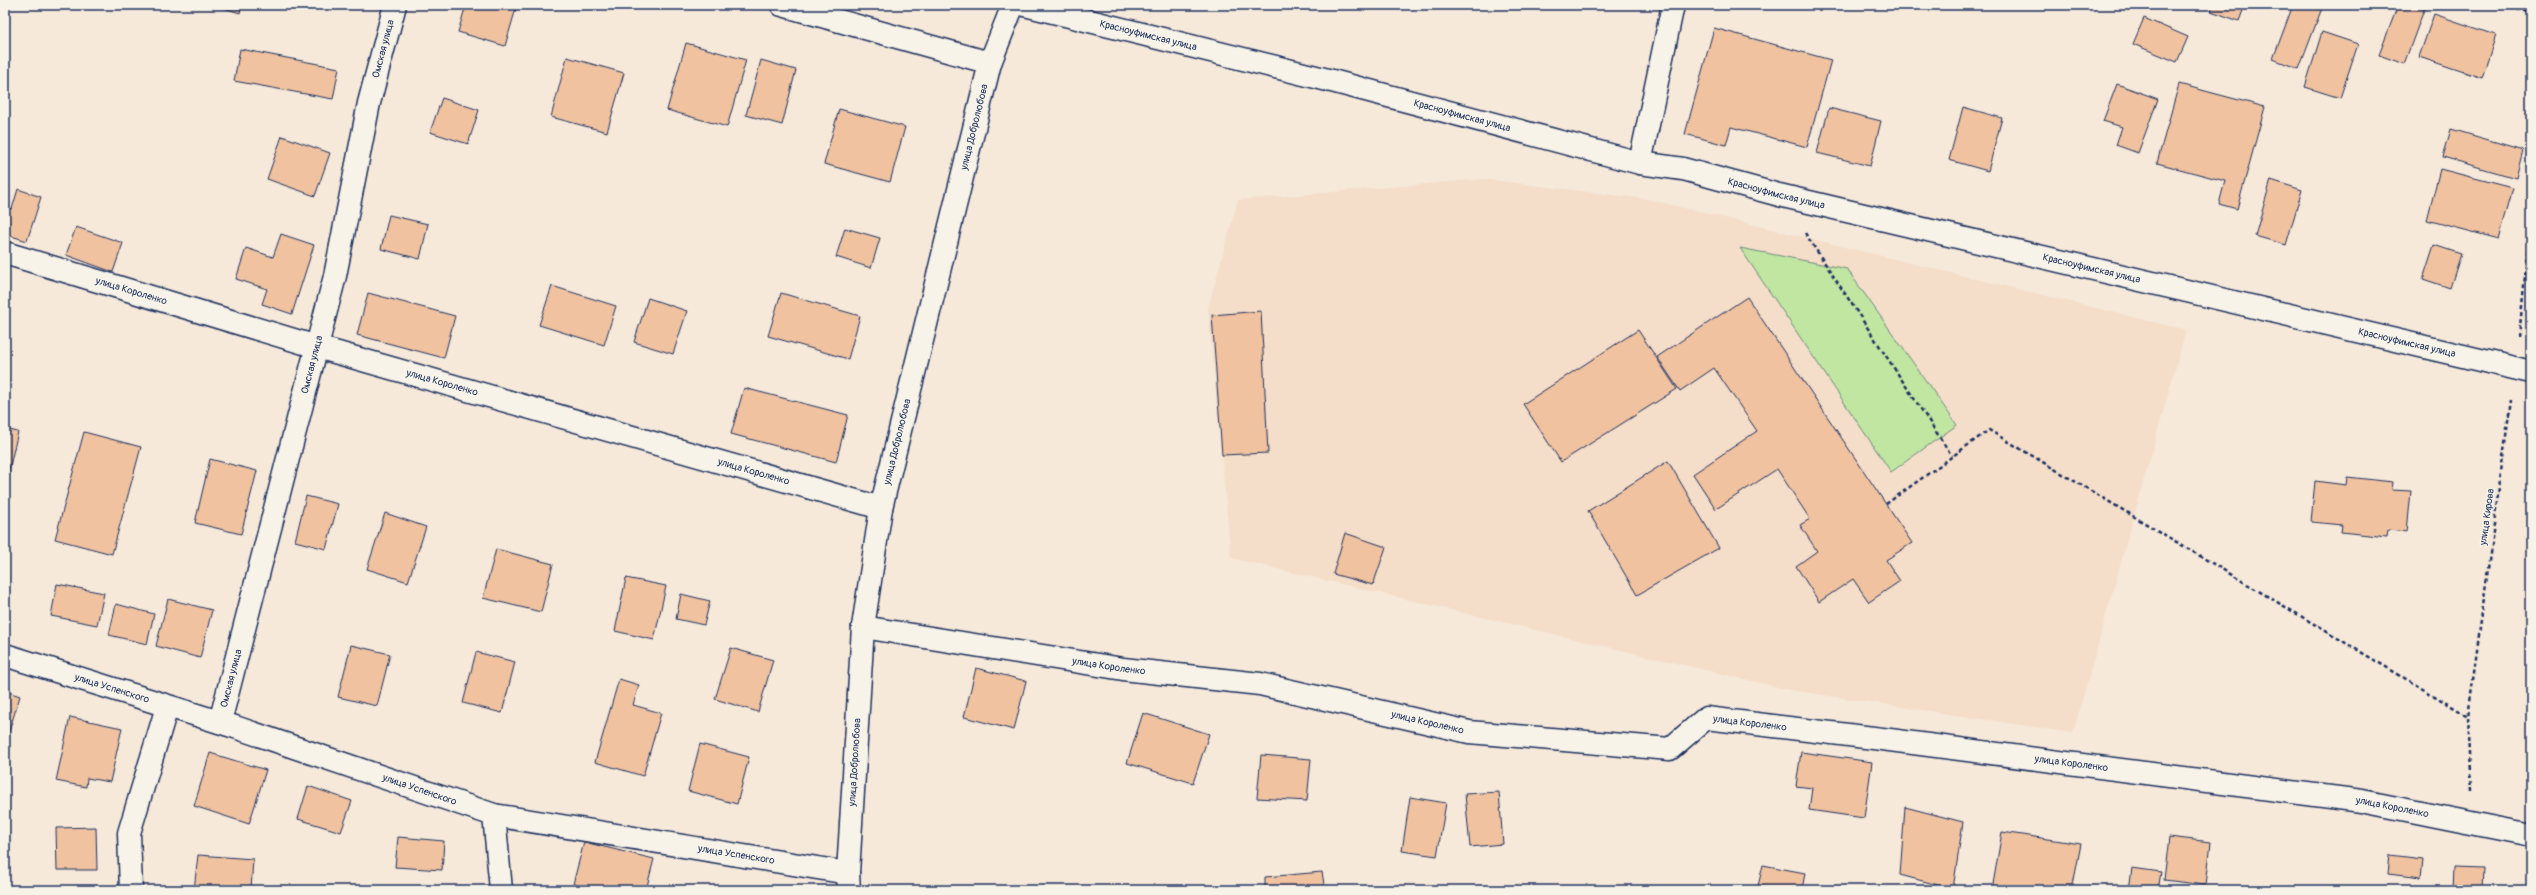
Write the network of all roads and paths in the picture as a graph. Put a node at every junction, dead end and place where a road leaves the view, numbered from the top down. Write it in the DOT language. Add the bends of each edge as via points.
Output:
graph roads {
  1 [pos="395,5"];
  2 [pos="782,5"];
  3 [pos="1013,5"];
  4 [pos="1024,5"];
  5 [pos="1672,5"];
  6 [pos="2503,5"];
  7 [pos="2531,13"];
  8 [pos="990,63"];
  9 [pos="1640,163"];
  10 [pos="1779,195"];
  11 [pos="2531,214"];
  12 [pos="5,253"];
  13 [pos="317,347"];
  14 [pos="2523,369"];
  15 [pos="1952,456"];
  16 [pos="1886,504"];
  17 [pos="881,508"];
  18 [pos="863,627"];
  19 [pos="5,655"];
  20 [pos="167,707"];
  21 [pos="2468,716"];
  22 [pos="220,722"];
  23 [pos="494,815"];
  24 [pos="2473,823"];
  25 [pos="2531,835"];
  26 [pos="849,881"];
  27 [pos="131,890"];
  28 [pos="501,890"];
  1 -- 13 [label="street, Омская улица" via="369,103 335,276"];
  2 -- 8 [label="street"];
  3 -- 8 [label="street, улица Добролюбова"];
  4 -- 9 [label="street, Красноуфимская улица" via="1332,81"];
  5 -- 9 [label="street"];
  6 -- 7 [label="path"];
  8 -- 17 [label="street, улица Добролюбова"];
  9 -- 10 [label="street, Красноуфимская улица" via="1682,169"];
  10 -- 14 [label="street, Красноуфимская улица"];
  10 -- 15 [label="path"];
  11 -- 14 [label="path, улица Кирова"];
  12 -- 13 [label="street, улица Короленко"];
  13 -- 17 [label="street, улица Короленко"];
  13 -- 22 [label="street, Омская улица"];
  14 -- 21 [label="path, улица Кирова"];
  15 -- 16 [label="path"];
  15 -- 21 [label="path" via="1989,430"];
  17 -- 18 [label="street, улица Добролюбова"];
  18 -- 24 [label="street, улица Короленко" via="1123,669 1260,684 1469,732 1670,749 1706,718 2362,801"];
  18 -- 26 [label="street, улица Добролюбова"];
  19 -- 20 [label="street, улица Успенского"];
  20 -- 22 [label="street, улица Успенского"];
  20 -- 27 [label="street" via="130,833"];
  21 -- 24 [label="path, улица Кирова"];
  22 -- 23 [label="street, улица Успенского"];
  23 -- 26 [label="street, улица Успенского"];
  23 -- 28 [label="street"];
  24 -- 25 [label="street, улица Короленко"];
}
